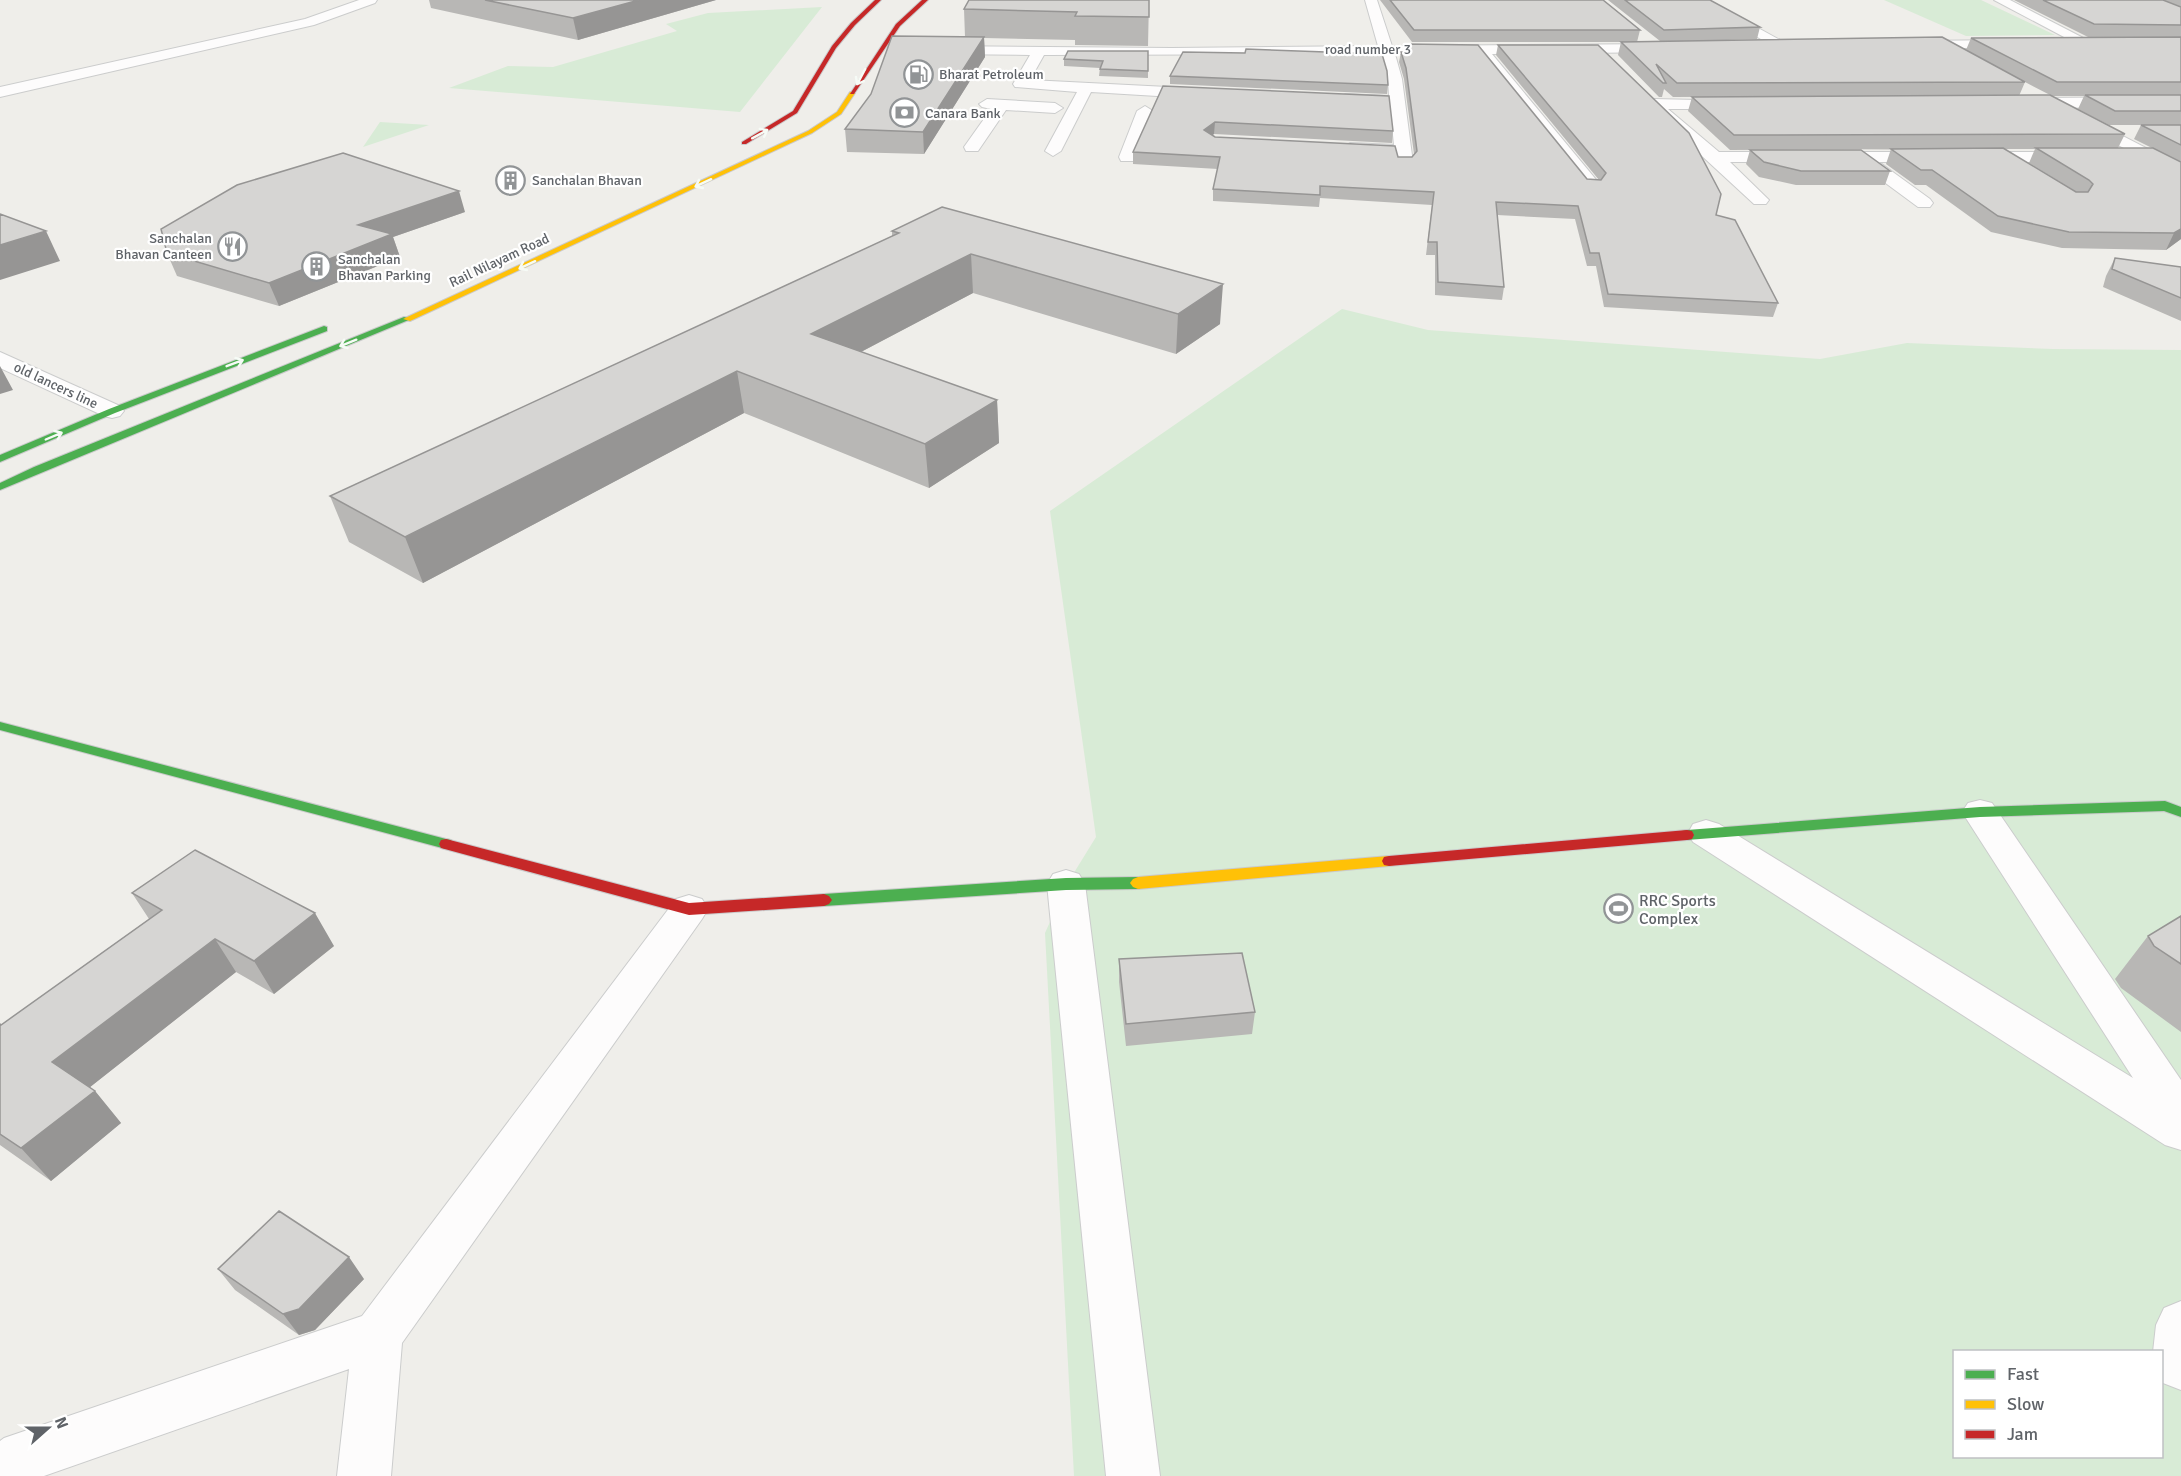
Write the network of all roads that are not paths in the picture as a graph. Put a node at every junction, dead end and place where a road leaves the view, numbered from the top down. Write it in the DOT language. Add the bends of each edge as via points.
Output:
graph roads {
  1 [pos="371,0"];
  2 [pos="878,0"];
  3 [pos="925,0"];
  4 [pos="1371,0"];
  5 [pos="1697,0"];
  6 [pos="2000,0"];
  7 [pos="860,17"];
  8 [pos="904,20"];
  9 [pos="1640,34"];
  10 [pos="2030,44"];
  11 [pos="2053,44"];
  12 [pos="1895,45"];
  13 [pos="1940,45"];
  14 [pos="1752,46"];
  15 [pos="1387,48"];
  16 [pos="1657,48"];
  17 [pos="1678,48"];
  18 [pos="880,49"];
  19 [pos="902,49"];
  20 [pos="1481,49"];
  21 [pos="1601,49"];
  22 [pos="925,50"];
  23 [pos="1244,50"];
  24 [pos="1039,51"];
  25 [pos="1106,52"];
  26 [pos="1172,52"];
  27 [pos="1970,61"];
  28 [pos="1616,64"];
  29 [pos="1237,66"];
  30 [pos="1162,81"];
  31 [pos="1086,87"];
  32 [pos="2020,87"];
  33 [pos="0,92"];
  34 [pos="1218,94"];
  35 [pos="1326,99"];
  36 [pos="1397,101"];
  37 [pos="2181,102"];
  38 [pos="2003,103"];
  39 [pos="2050,103"];
  40 [pos="1746,104"];
  41 [pos="1075,109"];
  42 [pos="1098,110"];
  43 [pos="1145,112"];
  44 [pos="2104,132"];
  45 [pos="2137,132"];
  46 [pos="972,147"];
  47 [pos="1332,147"];
  48 [pos="732,148"];
  49 [pos="1053,151"];
  50 [pos="1860,156"];
  51 [pos="2117,156"];
  52 [pos="2152,156"];
  53 [pos="1127,157"];
  54 [pos="1715,157"];
  55 [pos="2002,157"];
  56 [pos="2094,157"];
  57 [pos="2176,168"];
  58 [pos="2029,174"];
  59 [pos="1592,186"];
  60 [pos="1760,200"];
  61 [pos="1924,203"];
  62 [pos="341,322"];
  63 [pos="0,359"];
  64 [pos="112,411"];
  65 [pos="0,459"];
  66 [pos="0,487"];
  67 [pos="0,726"];
  68 [pos="1980,812"];
  69 [pos="2181,812"];
  70 [pos="1706,833"];
  71 [pos="1066,884"];
  72 [pos="689,909"];
  73 [pos="2181,1116"];
  74 [pos="2181,1131"];
  75 [pos="2181,1325"];
  76 [pos="378,1335"];
  77 [pos="2181,1365"];
  78 [pos="0,1470"];
  79 [pos="364,1476"];
  80 [pos="1133,1476"];
  1 -- 33 [label="street" via="309,22"];
  2 -- 7 [label="main road"];
  3 -- 8 [label="main road, Rail Nilayam Road"];
  4 -- 15 [label="street"];
  5 -- 14 [label="street" via="1787,45"];
  6 -- 11 [label="street" via="2092,44"];
  7 -- 8 [label="main road"];
  48 -- 7 [label="main road, one-way" via="795,112 834,47"];
  8 -- 18 [label="main road, Rail Nilayam Road"];
  9 -- 16 [label="street"];
  10 -- 13 [label="street"];
  12 -- 13 [label="street"];
  13 -- 27 [label="street"];
  15 -- 20 [label="street, road number 3"];
  15 -- 23 [label="street, road number 3"];
  15 -- 36 [label="street" via="1389,78"];
  16 -- 17 [label="street, road number 3"];
  16 -- 21 [label="street, road number 3"];
  18 -- 19 [label="street"];
  18 -- 66 [label="main road, Rail Nilayam Road, one-way" via="838,113 810,132 438,306"];
  20 -- 21 [label="street, road number 3"];
  20 -- 59 [label="street"];
  21 -- 28 [label="street"];
  22 -- 24 [label="street, road number 3"];
  23 -- 26 [label="street, road number 3"];
  23 -- 29 [label="street"];
  24 -- 25 [label="street, road number 3"];
  24 -- 31 [label="street" via="1020,84"];
  25 -- 26 [label="street, road number 3"];
  25 -- 31 [label="street"];
  26 -- 30 [label="street"];
  30 -- 31 [label="street"];
  30 -- 34 [label="street"];
  31 -- 41 [label="street"];
  32 -- 39 [label="street"];
  35 -- 36 [label="street"];
  36 -- 47 [label="street" via="1393,123 1404,157"];
  37 -- 39 [label="street"];
  38 -- 39 [label="street"];
  39 -- 44 [label="street"];
  40 -- 54 [label="street" via="1650,100"];
  41 -- 42 [label="street"];
  41 -- 46 [label="street" via="994,104"];
  41 -- 49 [label="street"];
  43 -- 53 [label="street"];
  44 -- 45 [label="street"];
  44 -- 52 [label="street"];
  50 -- 54 [label="street"];
  50 -- 55 [label="street"];
  50 -- 61 [label="street"];
  51 -- 52 [label="street"];
  52 -- 57 [label="street"];
  54 -- 60 [label="street"];
  55 -- 56 [label="street"];
  55 -- 58 [label="street"];
  64 -- 62 [label="main road, one-way"];
  63 -- 64 [label="street, old lancers line"];
  65 -- 64 [label="main road, one-way"];
  67 -- 72 [label="main road"];
  68 -- 69 [label="main road" via="2165,806"];
  68 -- 70 [label="main road"];
  68 -- 73 [label="street"];
  70 -- 71 [label="main road" via="1129,884"];
  70 -- 74 [label="street"];
  71 -- 72 [label="main road"];
  71 -- 80 [label="street"];
  72 -- 76 [label="street"];
  75 -- 77 [label="street"];
  76 -- 78 [label="street" via="23,1456"];
  76 -- 79 [label="street"];
}
